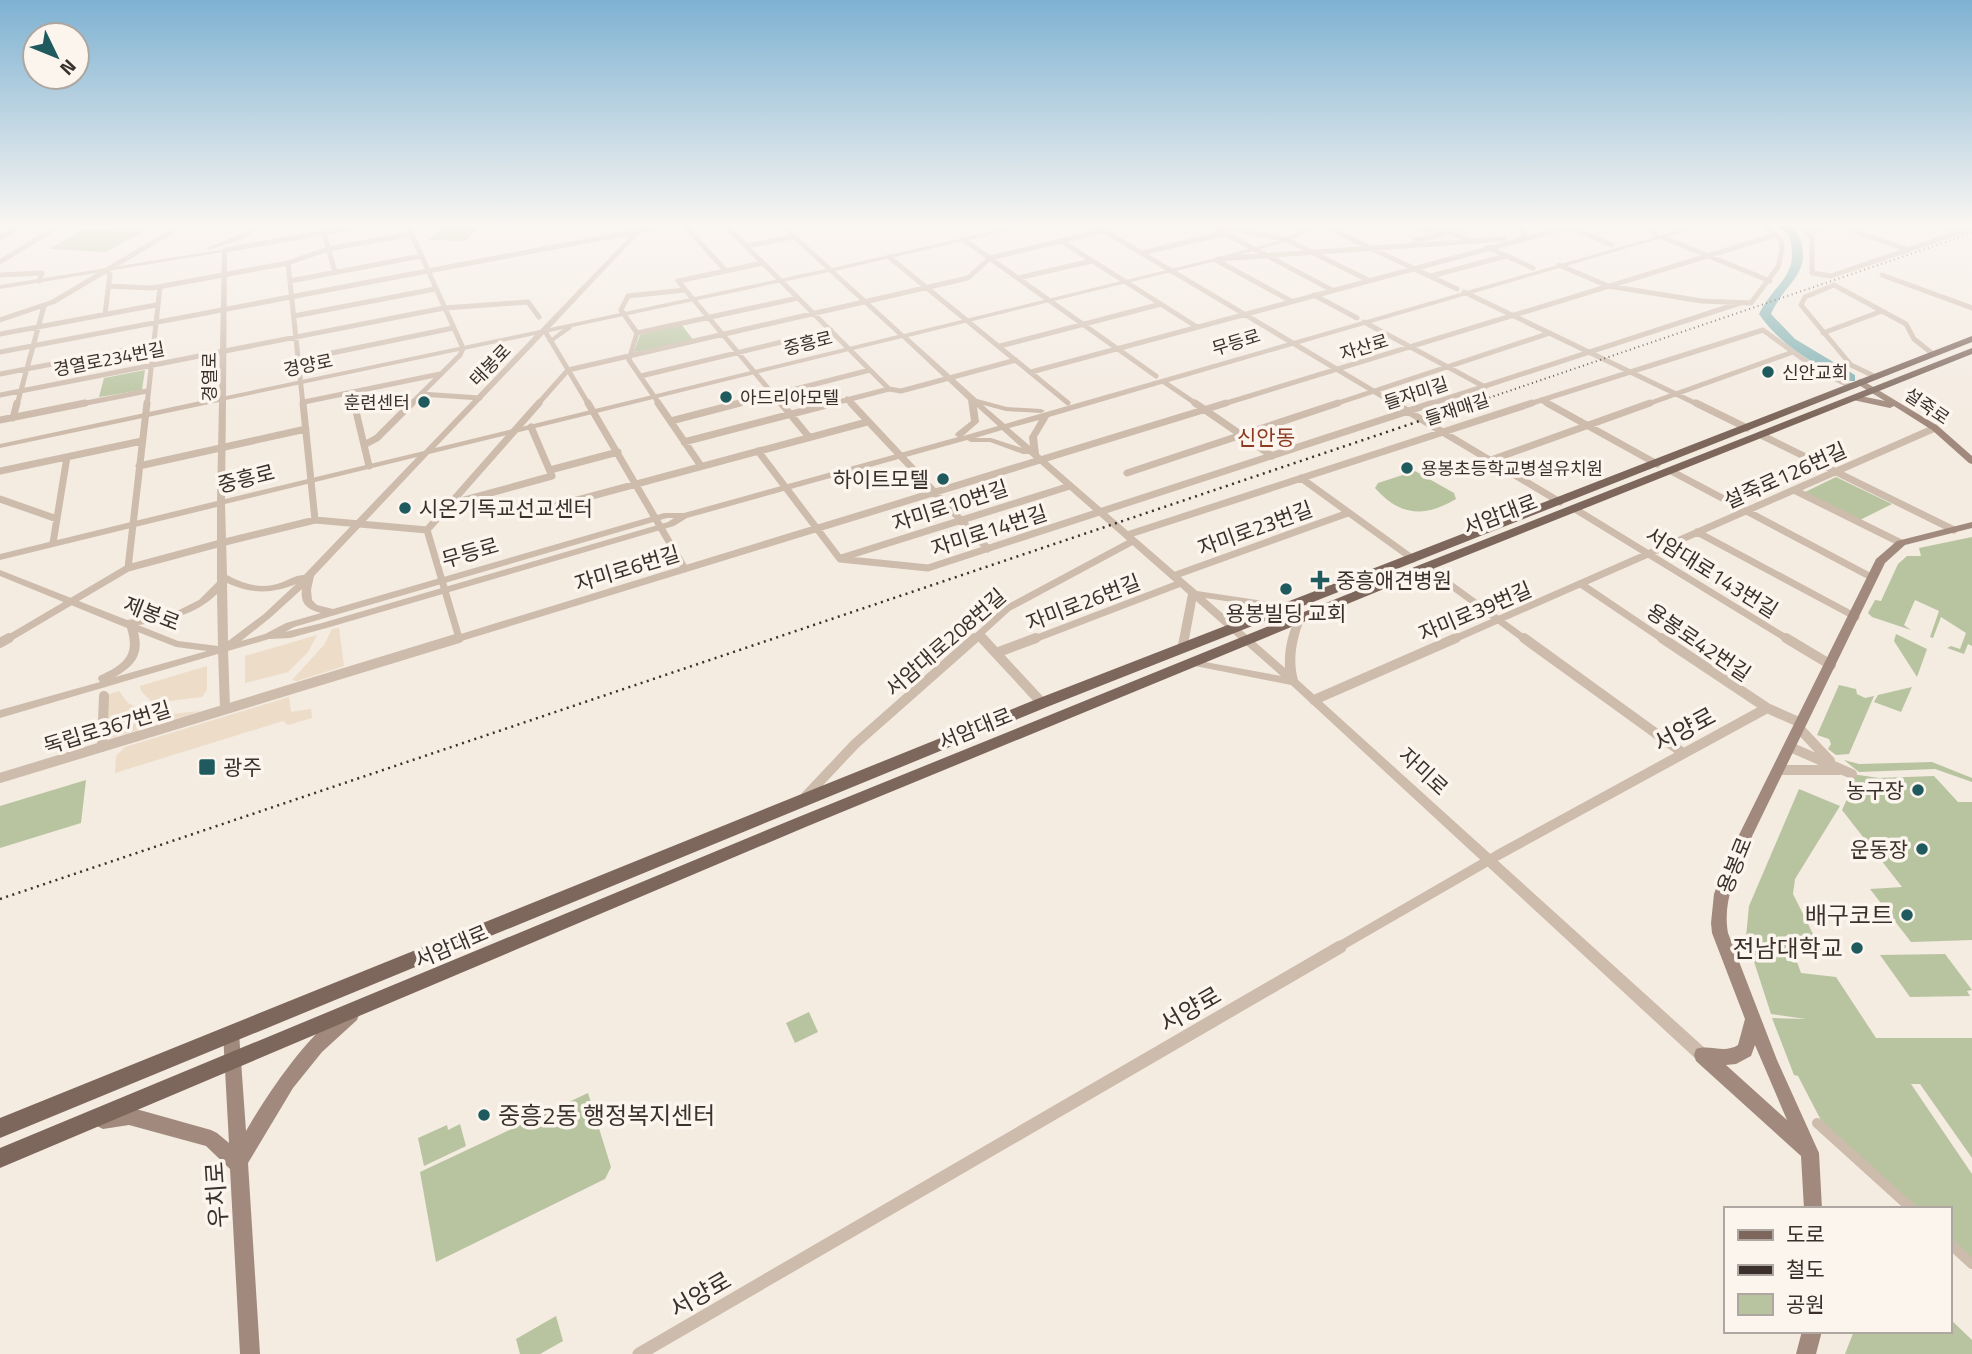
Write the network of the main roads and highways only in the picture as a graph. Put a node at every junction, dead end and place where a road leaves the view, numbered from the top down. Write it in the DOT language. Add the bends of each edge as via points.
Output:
graph roads {
  1 [pos="1972,339"];
  2 [pos="1972,351"];
  3 [pos="1854,385"];
  4 [pos="1889,385"];
  5 [pos="1866,394"];
  6 [pos="1905,409"];
  7 [pos="1972,461"];
  8 [pos="1972,525"];
  9 [pos="357,1010"];
  10 [pos="1753,1017"];
  11 [pos="231,1033"];
  12 [pos="233,1062"];
  13 [pos="86,1123"];
  14 [pos="0,1128"];
  15 [pos="1810,1153"];
  16 [pos="0,1158"];
  17 [pos="238,1164"];
  18 [pos="1813,1207"];
  19 [pos="1811,1333"];
  20 [pos="250,1354"];
  21 [pos="1806,1354"];
  1 -- 3 [label="main road, 서암대로"];
  2 -- 4 [label="main road, 서암대로"];
  3 -- 5 [label="main road, 설죽로"];
  3 -- 11 [label="main road, 서암대로" via="1042,703"];
  4 -- 5 [label="main road, 서암대로"];
  4 -- 6 [label="main road"];
  5 -- 6 [label="main road, 설죽로"];
  5 -- 6 [label="main road"];
  5 -- 9 [label="main road, 서암대로" via="1426,567"];
  6 -- 7 [label="main road, 설죽로"];
  8 -- 10 [label="main road, 용봉로" via="1901,543 1885,555 1735,857 1717,912 1720,933"];
  9 -- 12 [label="main road, 서암대로"];
  9 -- 17 [label="main road" via="319,1040 264,1114"];
  10 -- 15 [label="main road, 용봉로"];
  10 -- 15 [label="main road, 자미로" via="1745,1050 1729,1058 1702,1055"];
  11 -- 12 [label="main road, 우치로"];
  11 -- 14 [label="main road, 서암대로"];
  12 -- 13 [label="main road, 서암대로"];
  12 -- 17 [label="main road, 우치로"];
  13 -- 16 [label="main road, 서암대로"];
  13 -- 17 [label="main road" via="129,1116 211,1139"];
  15 -- 18 [label="main road, 용봉로"];
  17 -- 20 [label="main road, 우치로"];
  19 -- 21 [label="main road"];
}
